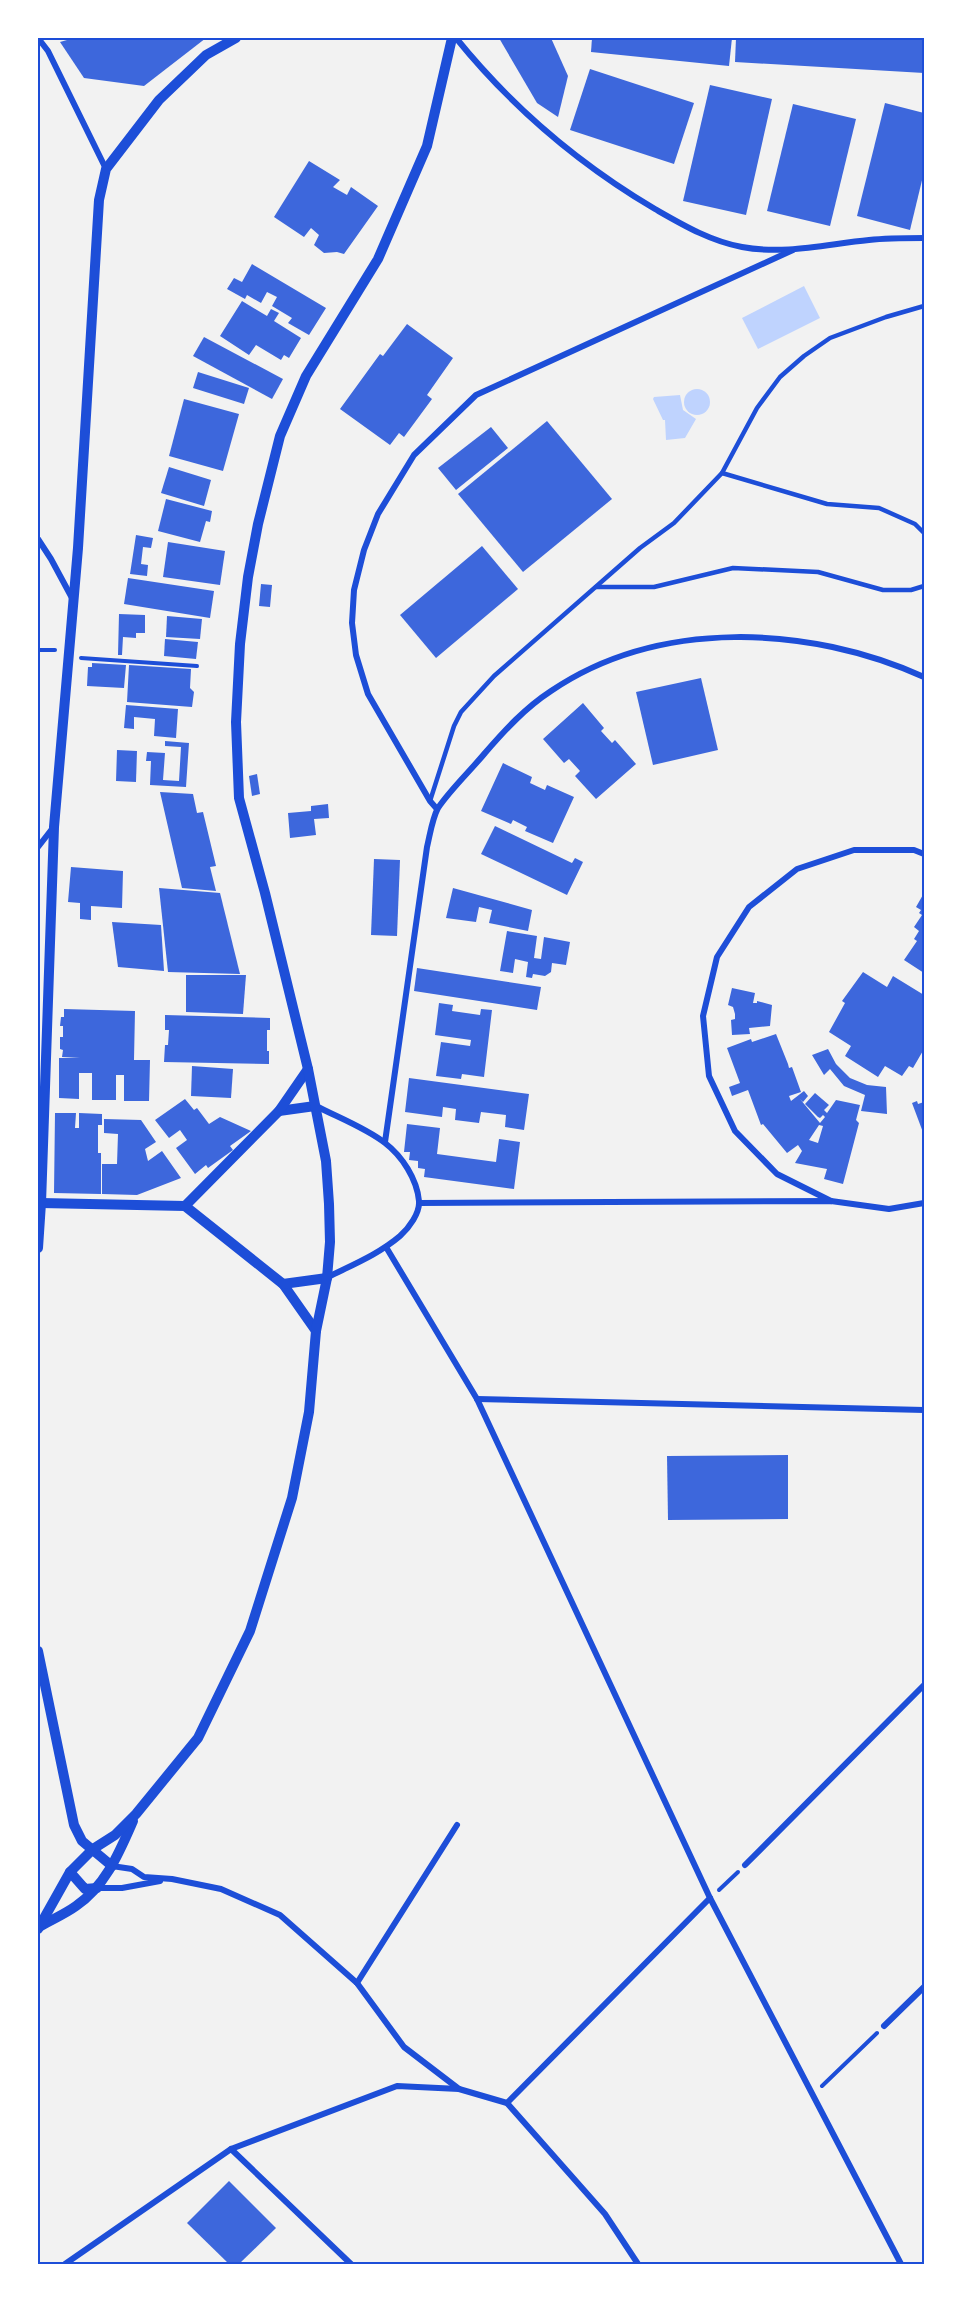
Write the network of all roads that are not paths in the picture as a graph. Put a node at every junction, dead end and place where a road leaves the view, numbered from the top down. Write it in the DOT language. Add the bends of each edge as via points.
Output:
graph roads {
  1 [pos="38,38"];
  2 [pos="236,38"];
  3 [pos="454,38"];
  4 [pos="106,169"];
  5 [pos="924,238"];
  6 [pos="793,250"];
  7 [pos="924,306"];
  8 [pos="722,473"];
  9 [pos="924,533"];
  10 [pos="38,539"];
  11 [pos="924,586"];
  12 [pos="595,587"];
  13 [pos="73,602"];
  14 [pos="924,677"];
  15 [pos="430,801"];
  16 [pos="437,809"];
  17 [pos="54,827"];
  18 [pos="38,847"];
  19 [pos="924,854"];
  20 [pos="309,1069"];
  21 [pos="315,1106"];
  22 [pos="279,1111"];
  23 [pos="385,1142"];
  24 [pos="831,1201"];
  25 [pos="39,1203"];
  26 [pos="419,1203"];
  27 [pos="924,1203"];
  28 [pos="185,1206"];
  29 [pos="386,1247"];
  30 [pos="38,1248"];
  31 [pos="327,1278"];
  32 [pos="283,1284"];
  33 [pos="316,1331"];
  34 [pos="477,1400"];
  35 [pos="924,1410"];
  36 [pos="38,1651"];
  37 [pos="924,1685"];
  38 [pos="136,1814"];
  39 [pos="457,1825"];
  40 [pos="93,1849"];
  41 [pos="745,1865"];
  42 [pos="112,1866"];
  43 [pos="70,1872"];
  44 [pos="172,1879"];
  45 [pos="97,1888"];
  46 [pos="710,1899"];
  47 [pos="38,1928"];
  48 [pos="357,1983"];
  49 [pos="924,1987"];
  50 [pos="884,2026"];
  51 [pos="459,2089"];
  52 [pos="507,2103"];
  53 [pos="231,2149"];
  54 [pos="65,2265"];
  55 [pos="351,2265"];
  56 [pos="638,2265"];
  57 [pos="901,2265"];
  1 -- 4 [label="street"];
  2 -- 4 [label="street" via="206,55 159,100"];
  3 -- 6 [label="street" via="551,136 620,188 695,232 743,247"];
  3 -- 20 [label="street" via="427,146 378,259 306,376 280,436 248,578 236,722 239,798"];
  4 -- 13 [label="street" via="99,200"];
  5 -- 6 [label="street"];
  6 -- 15 [label="street" via="477,394 414,455 378,514 364,550 354,590 352,623 368,694"];
  7 -- 8 [label="lane" via="831,338 804,356 780,377 757,408"];
  8 -- 9 [label="lane" via="827,504 879,508 915,524"];
  8 -- 12 [label="lane" via="674,523"];
  10 -- 13 [label="street"];
  11 -- 12 [label="lane" via="883,590 818,572 733,568 654,587"];
  12 -- 15 [label="lane" via="494,676 461,712"];
  13 -- 17 [label="street"];
  14 -- 16 [label="street" via="855,652 808,642 696,639 645,647 594,667 550,691 512,722"];
  15 -- 16 [label="street"];
  16 -- 23 [label="street" via="427,847"];
  17 -- 18 [label="street"];
  17 -- 25 [label="street"];
  19 -- 24 [label="street" via="914,850 854,850 797,869 749,907 717,957 703,1016 709,1076 735,1131 777,1174"];
  20 -- 21 [label="street"];
  20 -- 22 [label="street"];
  21 -- 22 [label="street"];
  21 -- 23 [label="street"];
  21 -- 31 [label="street" via="326,1161 329,1204"];
  22 -- 28 [label="street"];
  23 -- 26 [label="street" via="405,1163"];
  24 -- 26 [label="street"];
  24 -- 27 [label="street" via="889,1209"];
  25 -- 28 [label="street"];
  25 -- 30 [label="street"];
  26 -- 29 [label="street" via="412,1223"];
  28 -- 32 [label="street"];
  29 -- 31 [label="street"];
  29 -- 34 [label="street"];
  31 -- 32 [label="street"];
  31 -- 33 [label="street"];
  32 -- 33 [label="street"];
  33 -- 38 [label="street" via="309,1412 292,1498 250,1631 198,1738"];
  34 -- 35 [label="street"];
  34 -- 46 [label="street"];
  36 -- 40 [label="street" via="74,1824 82,1841"];
  37 -- 41 [label="street"];
  38 -- 40 [label="street" via="115,1835"];
  38 -- 42 [label="street"];
  39 -- 48 [label="street"];
  40 -- 42 [label="street"];
  40 -- 43 [label="street"];
  42 -- 44 [label="street"];
  42 -- 45 [label="street"];
  43 -- 45 [label="street" via="85,1889"];
  43 -- 47 [label="street"];
  44 -- 45 [label="street"];
  44 -- 48 [label="street" via="221,1889 279,1915"];
  45 -- 47 [label="street" via="76,1906"];
  46 -- 52 [label="street"];
  46 -- 57 [label="street"];
  48 -- 51 [label="street" via="404,2047"];
  49 -- 50 [label="street"];
  51 -- 52 [label="street"];
  51 -- 53 [label="street" via="397,2086"];
  52 -- 56 [label="street" via="605,2214"];
  53 -- 54 [label="street"];
  53 -- 55 [label="street"];
}
